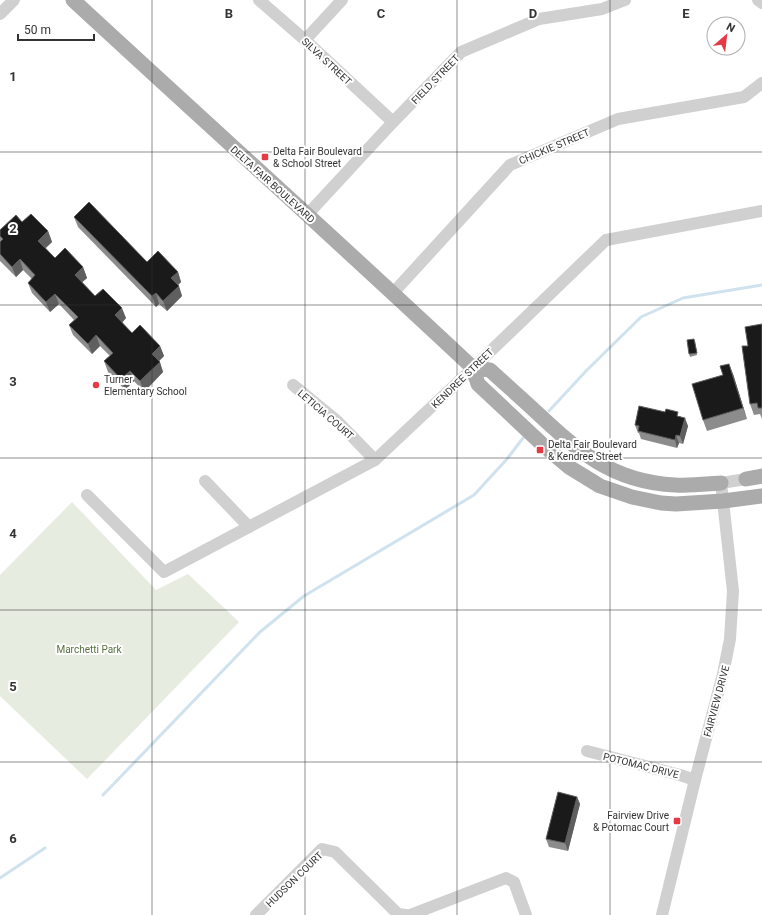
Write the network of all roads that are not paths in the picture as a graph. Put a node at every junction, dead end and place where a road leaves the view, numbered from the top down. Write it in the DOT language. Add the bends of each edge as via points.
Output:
graph roads {
  1 [pos="14,0"];
  2 [pos="73,0"];
  3 [pos="259,0"];
  4 [pos="342,0"];
  5 [pos="625,0"];
  6 [pos="758,0"];
  7 [pos="762,3"];
  8 [pos="0,14"];
  9 [pos="305,40"];
  10 [pos="762,83"];
  11 [pos="393,122"];
  12 [pos="762,211"];
  13 [pos="307,215"];
  14 [pos="393,293"];
  15 [pos="473,368"];
  16 [pos="293,385"];
  17 [pos="375,460"];
  18 [pos="762,476"];
  19 [pos="746,479"];
  20 [pos="205,481"];
  21 [pos="721,483"];
  22 [pos="87,495"];
  23 [pos="762,496"];
  24 [pos="723,501"];
  25 [pos="249,527"];
  26 [pos="587,752"];
  27 [pos="695,780"];
  28 [pos="256,915"];
  29 [pos="406,915"];
  30 [pos="410,915"];
  31 [pos="526,915"];
  32 [pos="662,915"];
  1 -- 8 [label="street"];
  2 -- 13 [label="main road, DELTA FAIR BOULEVARD"];
  3 -- 9 [label="street, SILVA STREET"];
  4 -- 9 [label="street"];
  5 -- 11 [label="street, FIELD STREET" via="602,9 539,19 462,52"];
  6 -- 7 [label="street"];
  9 -- 11 [label="street, SILVA STREET"];
  10 -- 14 [label="street, CHICKIE STREET" via="744,97 618,119 510,164"];
  11 -- 13 [label="street, FIELD STREET"];
  12 -- 15 [label="street, KENDREE STREET" via="606,240"];
  13 -- 14 [label="main road, DELTA FAIR BOULEVARD"];
  14 -- 15 [label="main road, DELTA FAIR BOULEVARD"];
  15 -- 17 [label="street, KENDREE STREET"];
  15 -- 21 [label="main road" via="490,370 570,444 606,467 634,478 663,484"];
  15 -- 24 [label="main road, DELTA FAIR BOULEVARD" via="478,384 544,446 570,468 600,486 632,497 661,503"];
  16 -- 17 [label="street, LETICIA COURT" via="337,421"];
  17 -- 25 [label="street, KENDREE STREET"];
  18 -- 19 [label="main road"];
  19 -- 21 [label="street"];
  20 -- 25 [label="street"];
  21 -- 24 [label="street, FAIRVIEW DRIVE"];
  22 -- 25 [label="street, KENDREE STREET" via="164,572"];
  23 -- 24 [label="main road, DELTA FAIR BOULEVARD"];
  24 -- 27 [label="street, FAIRVIEW DRIVE" via="733,591 730,640"];
  26 -- 27 [label="street, POTOMAC DRIVE"];
  27 -- 32 [label="street, FAIRVIEW DRIVE"];
  28 -- 29 [label="street, HUDSON COURT" via="322,849 335,852 398,914"];
  30 -- 31 [label="street" via="506,878 514,882"];
}
